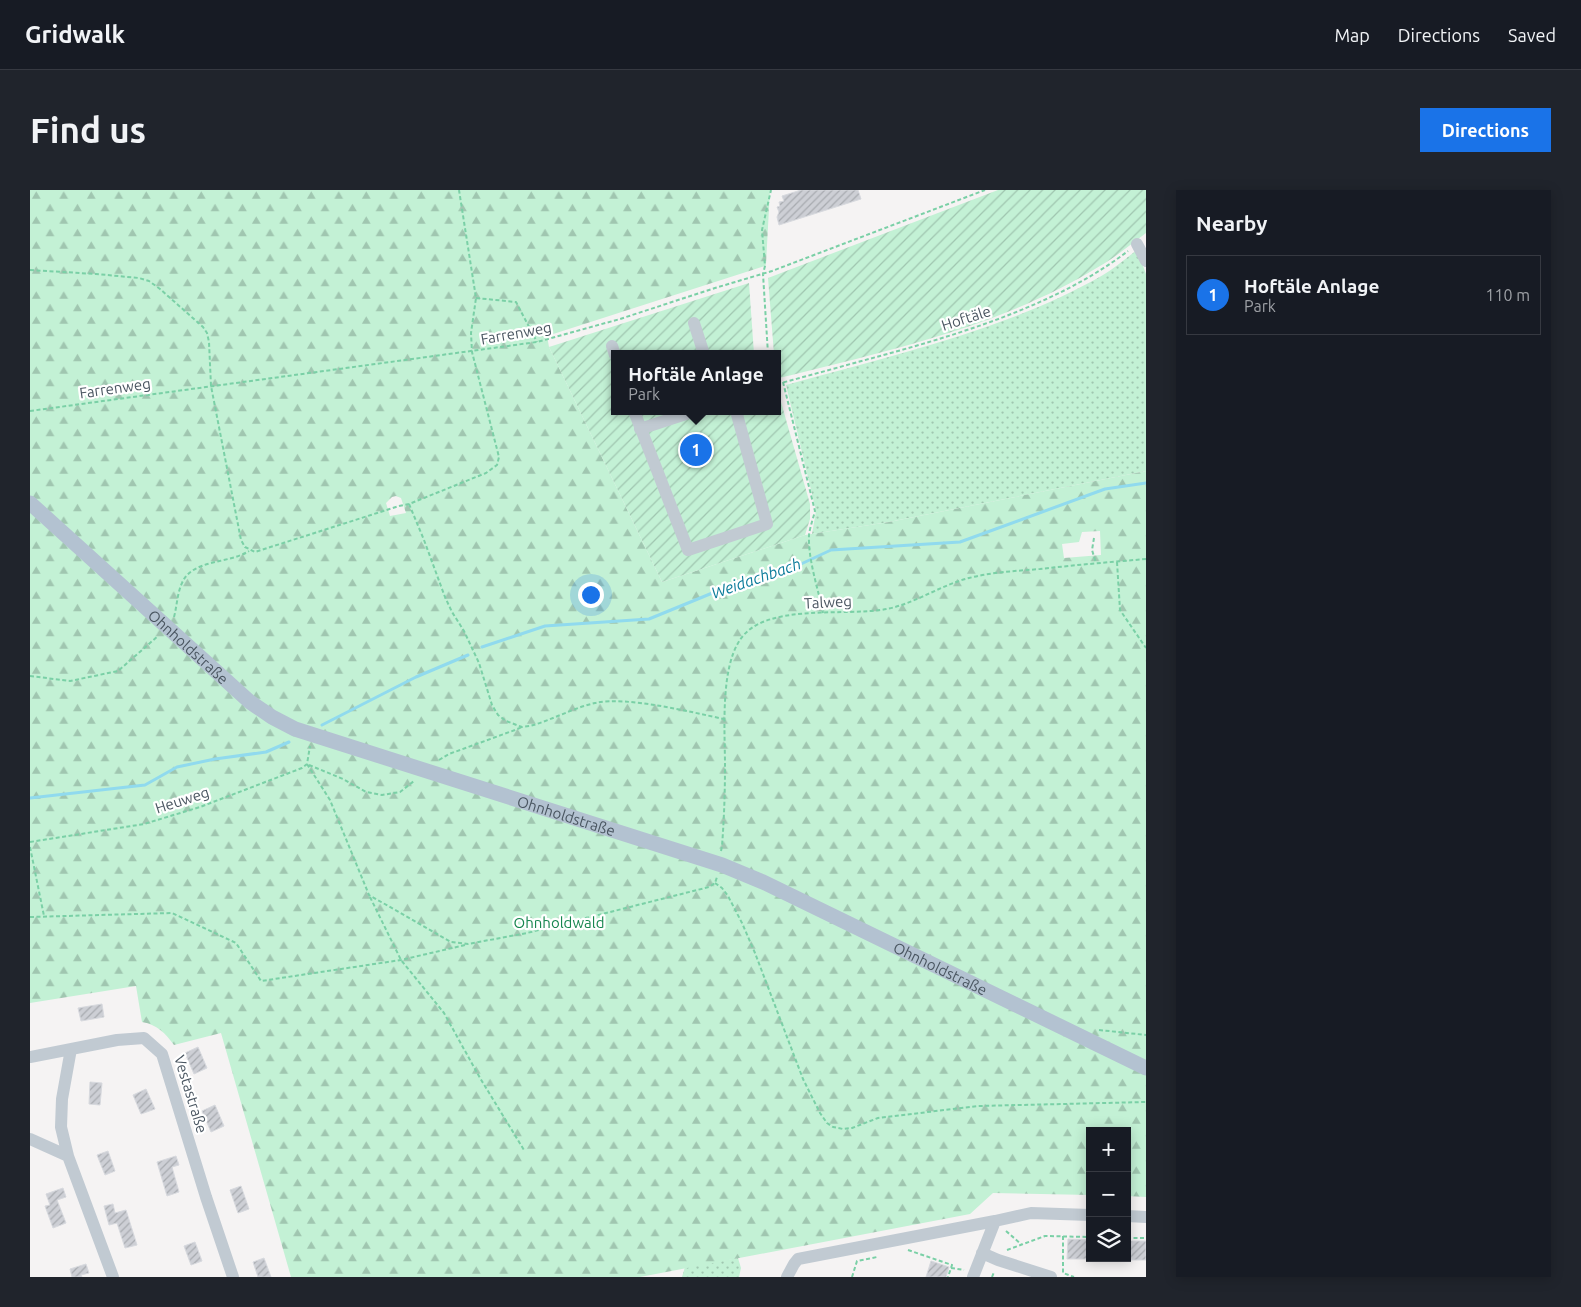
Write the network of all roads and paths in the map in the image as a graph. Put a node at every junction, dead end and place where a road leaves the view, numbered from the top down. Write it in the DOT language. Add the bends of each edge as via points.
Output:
graph roads {
  1 [pos="459,190"];
  2 [pos="771,190"];
  3 [pos="985,190"];
  4 [pos="1137,244"];
  5 [pos="1146,262"];
  6 [pos="30,270"];
  7 [pos="763,274"];
  8 [pos="476,298"];
  9 [pos="694,323"];
  10 [pos="537,342"];
  11 [pos="703,350"];
  12 [pos="768,350"];
  13 [pos="472,352"];
  14 [pos="783,382"];
  15 [pos="211,386"];
  16 [pos="30,411"];
  17 [pos="635,415"];
  18 [pos="683,415"];
  19 [pos="737,415"];
  20 [pos="640,429"];
  21 [pos="30,503"];
  22 [pos="408,504"];
  23 [pos="1094,538"];
  24 [pos="1146,558"];
  25 [pos="1117,562"];
  26 [pos="1096,563"];
  27 [pos="824,613"];
  28 [pos="1146,648"];
  29 [pos="724,719"];
  30 [pos="522,726"];
  31 [pos="312,736"];
  32 [pos="307,764"];
  33 [pos="426,772"];
  34 [pos="30,842"];
  35 [pos="30,848"];
  36 [pos="719,864"];
  37 [pos="715,883"];
  38 [pos="369,895"];
  39 [pos="44,916"];
  40 [pos="30,917"];
  41 [pos="468,944"];
  42 [pos="401,960"];
  43 [pos="1077,1035"];
  44 [pos="1146,1035"];
  45 [pos="71,1049"];
  46 [pos="30,1057"];
  47 [pos="1146,1068"];
  48 [pos="1146,1102"];
  49 [pos="30,1139"];
  50 [pos="524,1150"];
  51 [pos="68,1156"];
  52 [pos="1086,1215"];
  53 [pos="1131,1216"];
  54 [pos="1146,1217"];
  55 [pos="995,1221"];
  56 [pos="1063,1236"];
  57 [pos="1086,1237"];
  58 [pos="1131,1238"];
  59 [pos="1146,1238"];
  60 [pos="1022,1244"];
  61 [pos="906,1249"];
  62 [pos="982,1253"];
  63 [pos="881,1256"];
  64 [pos="998,1260"];
  65 [pos="113,1277"];
  66 [pos="233,1277"];
  67 [pos="787,1277"];
  68 [pos="852,1277"];
  69 [pos="948,1277"];
  70 [pos="974,1277"];
  71 [pos="992,1277"];
  72 [pos="1051,1277"];
  73 [pos="1074,1277"];
  1 -- 8 [label="path"];
  2 -- 7 [label="path" via="762,230"];
  3 -- 7 [label="path, Farrenweg"];
  4 -- 5 [label="street"];
  4 -- 14 [label="path, Hoftäle" via="1090,277 1007,316 913,347"];
  6 -- 15 [label="path" via="124,276 149,281 174,300 207,333"];
  7 -- 10 [label="path, Farrenweg"];
  7 -- 12 [label="path"];
  8 -- 10 [label="path" via="516,302"];
  8 -- 13 [label="path"];
  9 -- 11 [label="street"];
  10 -- 13 [label="path, Farrenweg"];
  13 -- 15 [label="path, Farrenweg"];
  13 -- 22 [label="path" via="499,457 497,465 486,473"];
  14 -- 27 [label="path" via="815,511 809,533 810,556"];
  15 -- 16 [label="path, Farrenweg"];
  15 -- 22 [label="path" via="241,540 250,550 263,550"];
  17 -- 20 [label="street"];
  18 -- 20 [label="street"];
  19 -- 20 [label="street" via="767,524 688,550"];
  21 -- 31 [label="main road, Ohnholdstraße" via="250,702 272,717"];
  22 -- 30 [label="path" via="445,597 479,663 492,705 506,721"];
  23 -- 26 [label="path" via="1092,550"];
  24 -- 25 [label="path, Talweg"];
  25 -- 26 [label="path, Talweg"];
  25 -- 28 [label="path" via="1120,610"];
  26 -- 27 [label="path, Talweg" via="984,575 888,608"];
  27 -- 29 [label="path, Talweg" via="784,616 758,623 747,630 731,659"];
  29 -- 30 [label="path" via="653,706 597,702 541,723"];
  29 -- 36 [label="path, Talweg" via="724,812"];
  30 -- 33 [label="path" via="448,754"];
  31 -- 32 [label="path"];
  31 -- 33 [label="main road, Ohnholdstraße"];
  32 -- 33 [label="path" via="366,792 382,795 400,792"];
  32 -- 34 [label="path, Heuweg" via="209,804 144,824"];
  32 -- 38 [label="path" via="330,800"];
  33 -- 36 [label="main road, Ohnholdstraße"];
  35 -- 39 [label="path"];
  36 -- 37 [label="path, Talweg"];
  36 -- 43 [label="main road, Ohnholdstraße" via="763,882"];
  37 -- 41 [label="path" via="656,901"];
  37 -- 48 [label="path" via="728,896 742,924 803,1079 820,1113 833,1127 852,1128 878,1118 978,1106"];
  38 -- 41 [label="path" via="451,942"];
  38 -- 42 [label="path"];
  39 -- 40 [label="path"];
  39 -- 42 [label="path" via="172,913 236,943 261,981"];
  41 -- 42 [label="path"];
  42 -- 50 [label="path" via="444,1013"];
  43 -- 44 [label="path" via="1092,1029"];
  43 -- 47 [label="main road, Ohnholdstraße"];
  45 -- 46 [label="street, Vestastraße"];
  45 -- 51 [label="street" via="60,1127"];
  45 -- 66 [label="street, Vestastraße" via="144,1038 162,1054"];
  49 -- 51 [label="street"];
  51 -- 65 [label="street"];
  52 -- 55 [label="street" via="1031,1213"];
  53 -- 54 [label="street"];
  55 -- 60 [label="path"];
  55 -- 62 [label="street"];
  55 -- 67 [label="street" via="798,1259"];
  56 -- 57 [label="path"];
  56 -- 60 [label="path" via="1045,1236"];
  56 -- 73 [label="path" via="1062,1273"];
  58 -- 59 [label="path"];
  60 -- 64 [label="path" via="1000,1253"];
  61 -- 69 [label="path" via="952,1265"];
  62 -- 64 [label="street"];
  62 -- 70 [label="street"];
  63 -- 68 [label="path" via="857,1261"];
  64 -- 71 [label="path"];
  64 -- 72 [label="street"];
}
